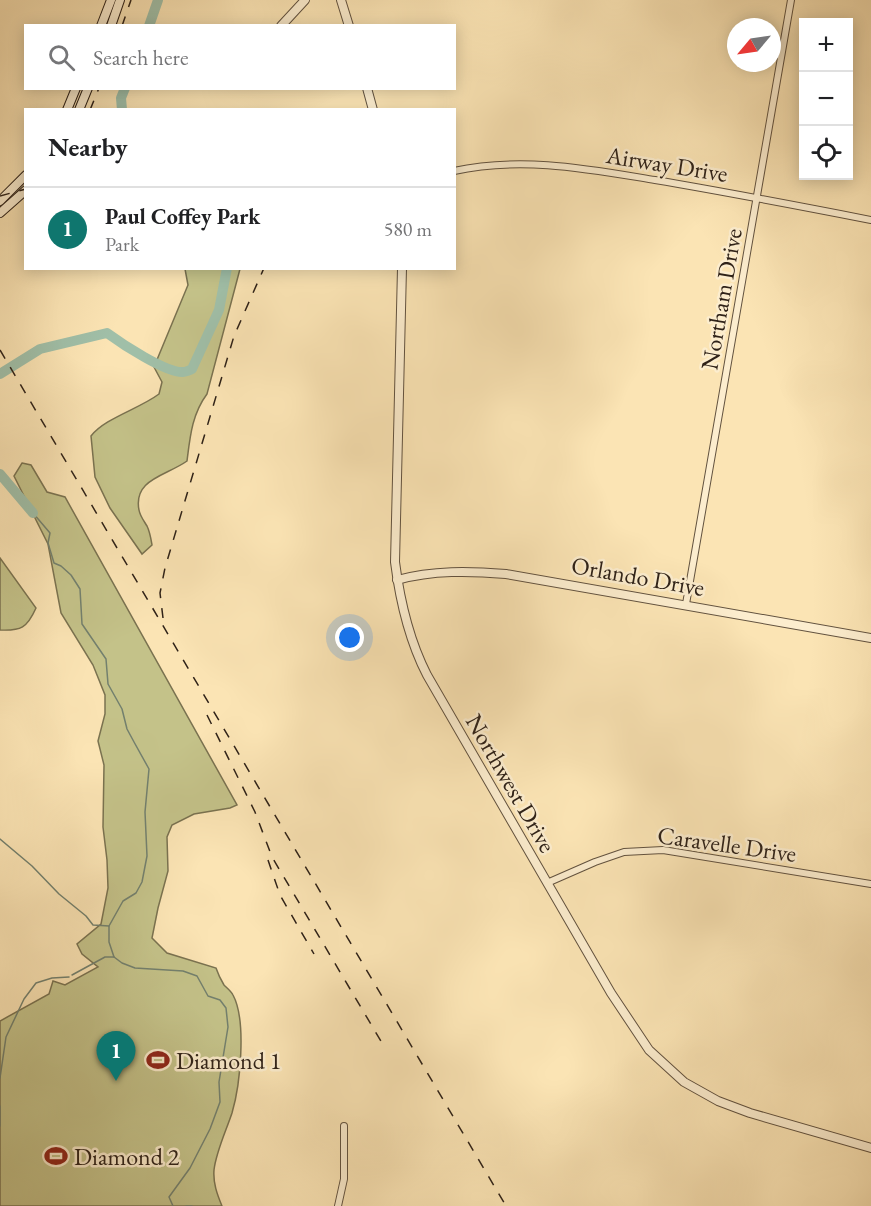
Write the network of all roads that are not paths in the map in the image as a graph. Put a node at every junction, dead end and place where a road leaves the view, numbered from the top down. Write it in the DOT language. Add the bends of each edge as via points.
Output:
graph roads {
  1 [pos="111,0"];
  2 [pos="120,0"];
  3 [pos="305,0"];
  4 [pos="341,0"];
  5 [pos="791,0"];
  6 [pos="102,24"];
  7 [pos="112,24"];
  8 [pos="283,24"];
  9 [pos="348,24"];
  10 [pos="75,90"];
  11 [pos="87,90"];
  12 [pos="368,90"];
  13 [pos="68,108"];
  14 [pos="80,108"];
  15 [pos="372,108"];
  16 [pos="456,171"];
  17 [pos="24,177"];
  18 [pos="24,192"];
  19 [pos="757,197"];
  20 [pos="0,201"];
  21 [pos="0,213"];
  22 [pos="871,220"];
  23 [pos="402,270"];
  24 [pos="397,580"];
  25 [pos="686,604"];
  26 [pos="871,638"];
  27 [pos="547,883"];
  28 [pos="871,884"];
  29 [pos="344,1126"];
  30 [pos="871,1148"];
  31 [pos="338,1206"];
  1 -- 6 [label="main road"];
  2 -- 7 [label="main road"];
  3 -- 8 [label="street"];
  4 -- 9 [label="street"];
  5 -- 19 [label="street, Northam Drive"];
  10 -- 13 [label="main road"];
  11 -- 14 [label="main road"];
  12 -- 15 [label="street"];
  16 -- 19 [label="street, Airway Drive" via="514,163 577,167"];
  17 -- 20 [label="main road"];
  18 -- 21 [label="main road"];
  19 -- 22 [label="street, Airway Drive"];
  19 -- 25 [label="street, Northam Drive"];
  23 -- 24 [label="street, Northwest Drive"];
  24 -- 25 [label="street, Orlando Drive" via="449,573 506,574"];
  24 -- 27 [label="street, Northwest Drive" via="409,630 425,672"];
  25 -- 26 [label="street, Orlando Drive"];
  27 -- 28 [label="street, Caravelle Drive" via="624,852 663,850"];
  27 -- 30 [label="street, Northwest Drive" via="633,1028 669,1070 696,1090 728,1105"];
  29 -- 31 [label="street" via="344,1179"];
}
